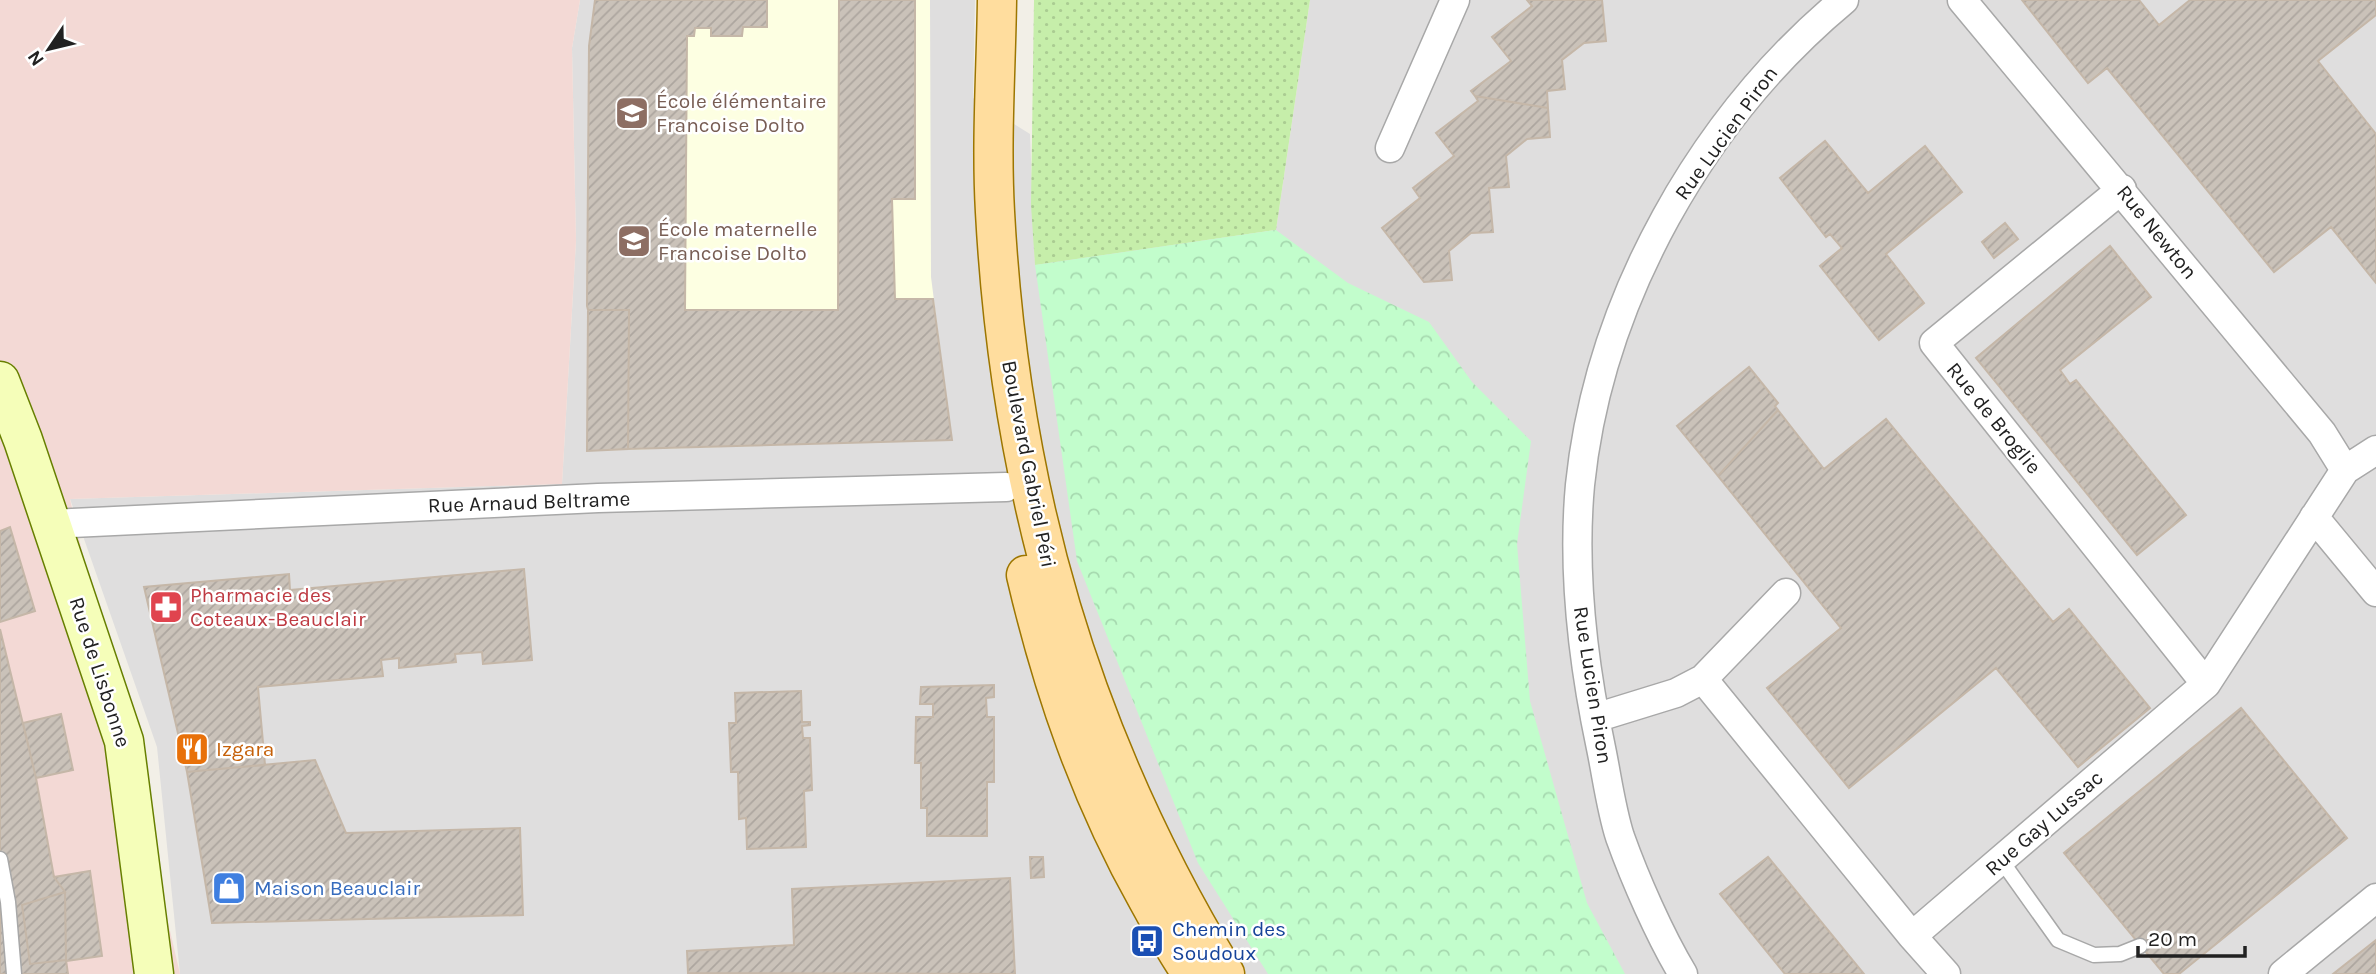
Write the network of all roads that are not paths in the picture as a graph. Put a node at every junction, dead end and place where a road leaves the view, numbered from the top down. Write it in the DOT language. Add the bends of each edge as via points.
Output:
graph roads {
  1 [pos="975,0"];
  2 [pos="997,0"];
  3 [pos="1455,0"];
  4 [pos="1844,0"];
  5 [pos="1962,0"];
  6 [pos="1390,149"];
  7 [pos="2122,190"];
  8 [pos="0,381"];
  9 [pos="2376,450"];
  10 [pos="2345,470"];
  11 [pos="1006,488"];
  12 [pos="2314,517"];
  13 [pos="51,524"];
  14 [pos="2376,592"];
  15 [pos="1786,593"];
  16 [pos="1703,679"];
  17 [pos="2206,684"];
  18 [pos="1595,718"];
  19 [pos="0,859"];
  20 [pos="2001,860"];
  21 [pos="2376,898"];
  22 [pos="1912,936"];
  23 [pos="2140,946"];
  24 [pos="1182,971"];
  25 [pos="14,974"];
  26 [pos="154,974"];
  27 [pos="1225,974"];
  28 [pos="1683,974"];
  29 [pos="1946,974"];
  30 [pos="2283,974"];
  1 -- 11 [label="main road, Boulevard Gabriel Péri" via="973,222 979,315"];
  2 -- 27 [label="main road, Boulevard Gabriel Péri" via="995,210 1006,336 1025,466 1045,559 1119,775"];
  3 -- 6 [label="street"];
  4 -- 18 [label="street, Rue Lucien Piron" via="1772,65 1687,182 1622,313 1594,401 1580,486 1579,612"];
  5 -- 7 [label="street, Rue Newton"];
  7 -- 10 [label="street, Rue Newton" via="2322,433"];
  7 -- 17 [label="street, Rue de Broglie" via="1934,343"];
  8 -- 13 [label="street, Rue de Lisbonne"];
  9 -- 10 [label="street, Rue Gay Lussac"];
  10 -- 12 [label="street, Rue Gay Lussac"];
  11 -- 13 [label="street, Rue Arnaud Beltrame" via="598,498"];
  11 -- 24 [label="main road, Boulevard Gabriel Péri" via="1044,652 1086,775"];
  12 -- 14 [label="street"];
  12 -- 17 [label="street, Rue Gay Lussac"];
  13 -- 26 [label="street, Rue de Lisbonne" via="124,741"];
  15 -- 16 [label="street"];
  16 -- 18 [label="street" via="1676,693"];
  16 -- 22 [label="street"];
  17 -- 20 [label="street, Rue Gay Lussac"];
  18 -- 28 [label="street, Rue Lucien Piron" via="1620,836"];
  19 -- 25 [label="lane"];
  20 -- 22 [label="street, Rue Gay Lussac"];
  20 -- 23 [label="lane" via="2058,940 2094,955 2120,954"];
  21 -- 30 [label="street"];
  22 -- 29 [label="street"];
}
